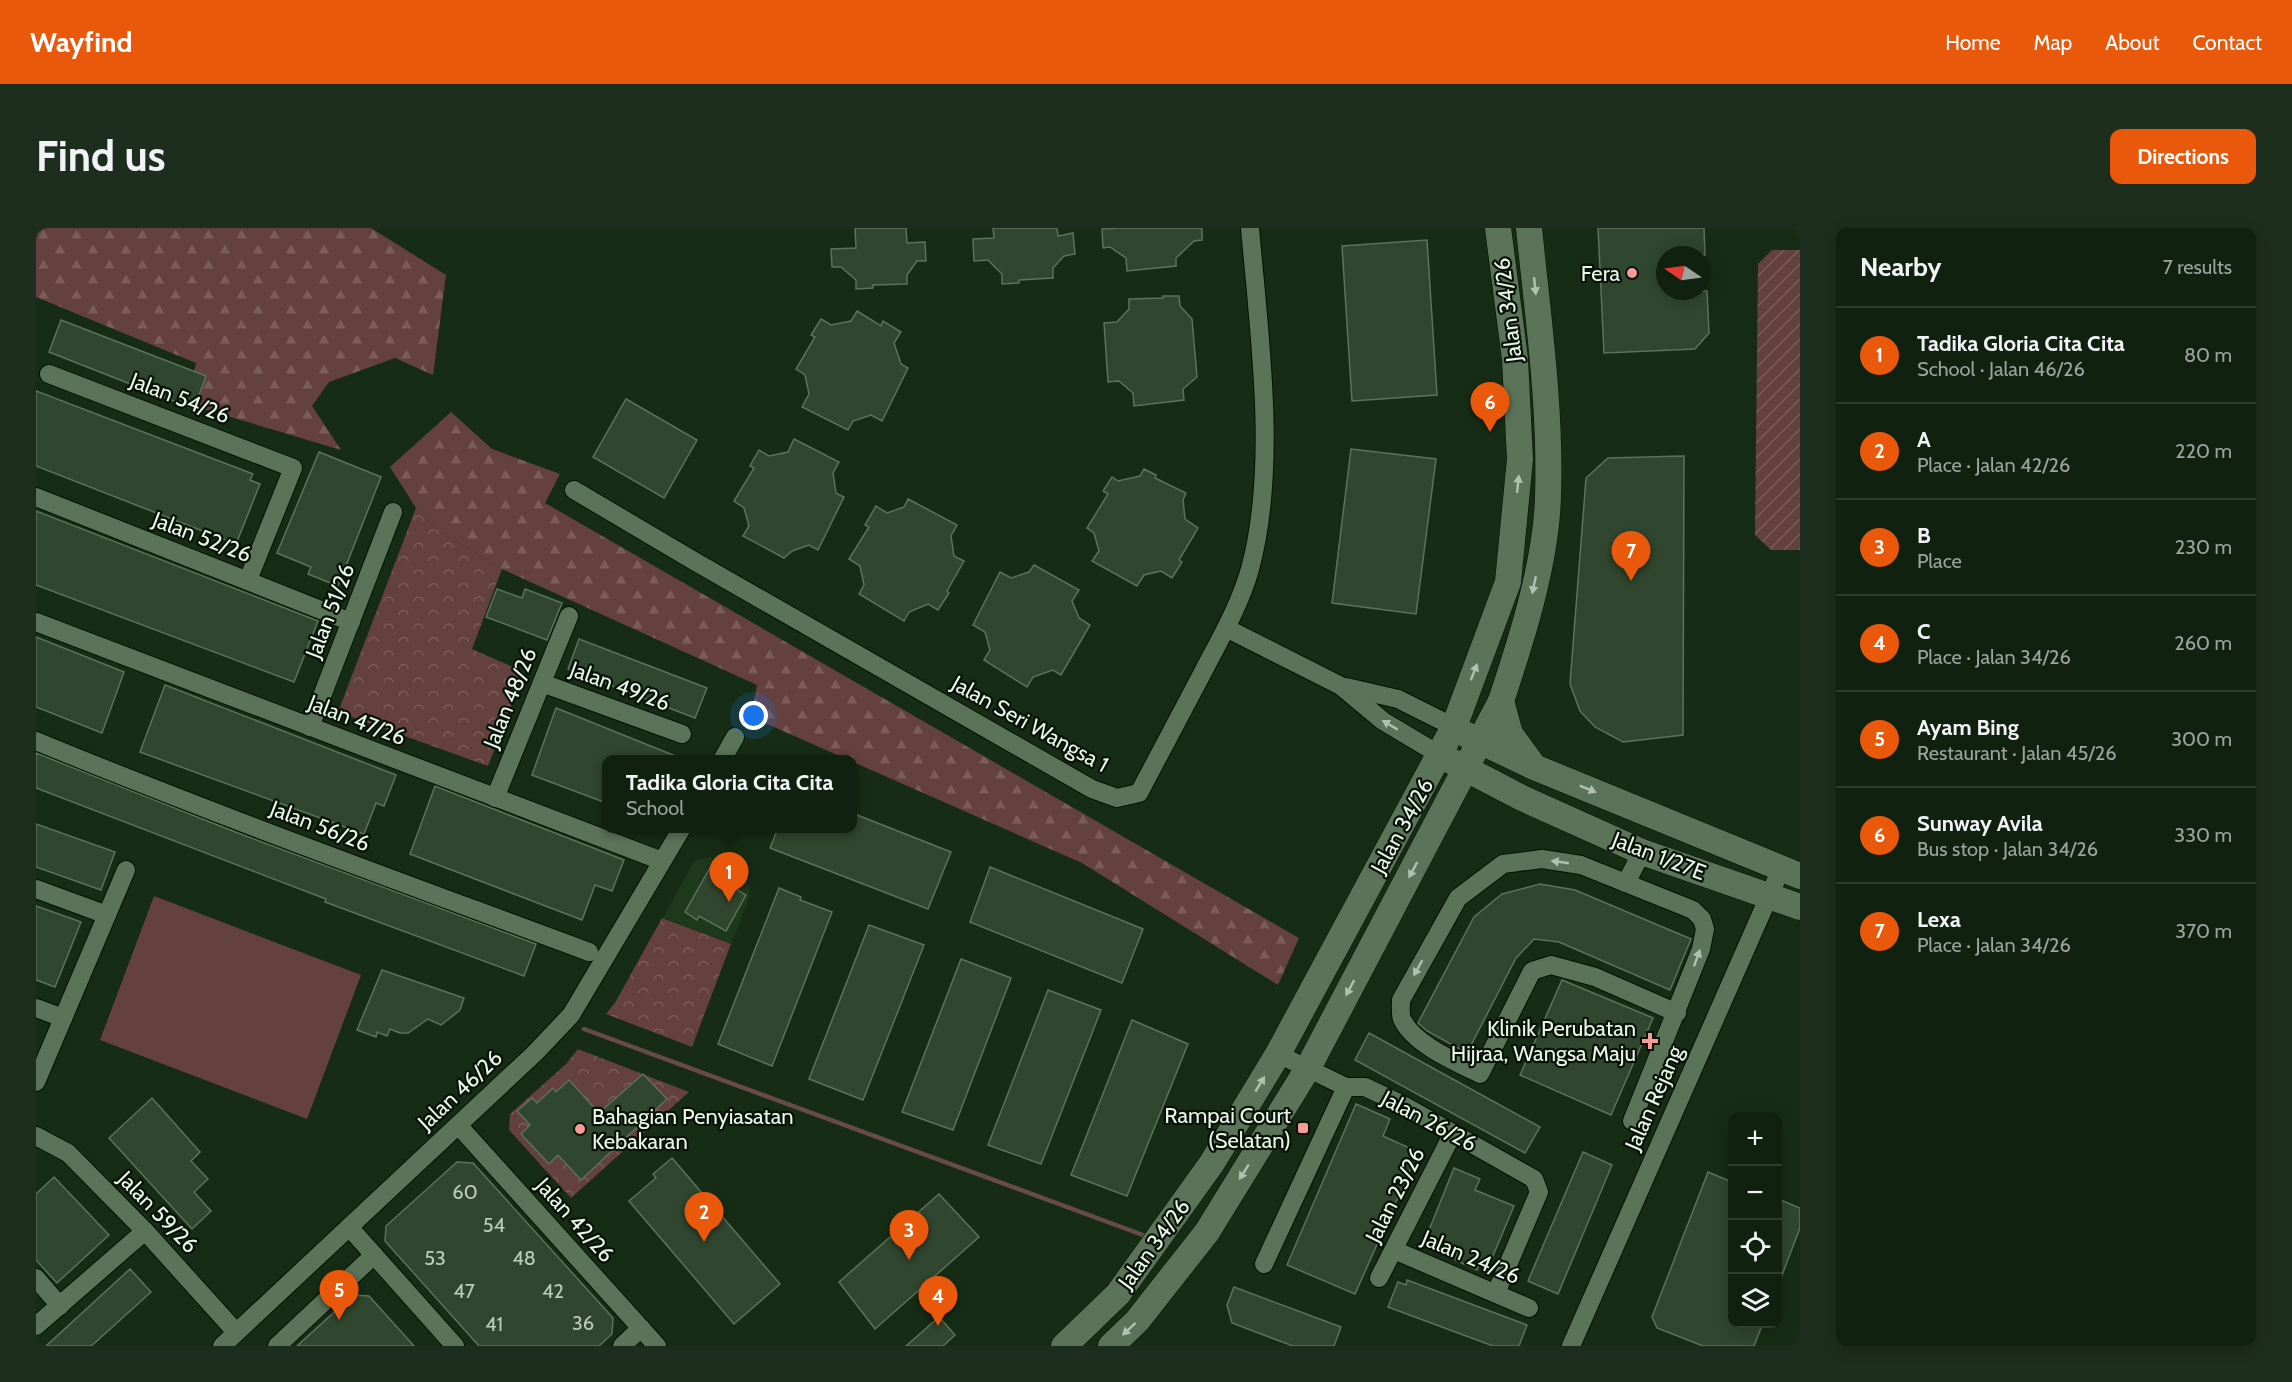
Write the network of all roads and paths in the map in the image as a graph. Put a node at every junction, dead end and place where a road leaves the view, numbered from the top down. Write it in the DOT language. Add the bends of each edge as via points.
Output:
graph roads {
  1 [pos="1250,228"];
  2 [pos="1498,228"];
  3 [pos="1529,228"];
  4 [pos="49,374"];
  5 [pos="574,490"];
  6 [pos="36,497"];
  7 [pos="393,512"];
  8 [pos="248,580"];
  9 [pos="569,616"];
  10 [pos="36,622"];
  11 [pos="351,622"];
  12 [pos="1226,628"];
  13 [pos="542,682"];
  14 [pos="1341,686"];
  15 [pos="1501,701"];
  16 [pos="310,727"];
  17 [pos="1454,727"];
  18 [pos="682,734"];
  19 [pos="735,737"];
  20 [pos="36,741"];
  21 [pos="1481,742"];
  22 [pos="724,755"];
  23 [pos="1440,755"];
  24 [pos="1534,767"];
  25 [pos="1467,769"];
  26 [pos="495,798"];
  27 [pos="1522,798"];
  28 [pos="1438,822"];
  29 [pos="679,833"];
  30 [pos="1642,852"];
  31 [pos="662,861"];
  32 [pos="126,870"];
  33 [pos="1791,872"];
  34 [pos="1626,883"];
  35 [pos="36,889"];
  36 [pos="1769,897"];
  37 [pos="1800,907"];
  38 [pos="107,915"];
  39 [pos="589,952"];
  40 [pos="36,1008"];
  41 [pos="1677,1013"];
  42 [pos="63,1018"];
  43 [pos="1278,1054"];
  44 [pos="1308,1068"];
  45 [pos="36,1082"];
  46 [pos="1346,1087"];
  47 [pos="1632,1121"];
  48 [pos="458,1125"];
  49 [pos="1453,1133"];
  50 [pos="36,1136"];
  51 [pos="349,1227"];
  52 [pos="145,1231"];
  53 [pos="1394,1250"];
  54 [pos="374,1255"];
  55 [pos="1264,1264"];
  56 [pos="36,1278"];
  57 [pos="1379,1278"];
  58 [pos="1496,1293"];
  59 [pos="60,1306"];
  60 [pos="1529,1308"];
  61 [pos="36,1326"];
  62 [pos="641,1328"];
  63 [pos="236,1332"];
  64 [pos="222,1346"];
  65 [pos="277,1346"];
  66 [pos="454,1346"];
  67 [pos="622,1346"];
  68 [pos="657,1346"];
  69 [pos="1064,1346"];
  70 [pos="1111,1346"];
  71 [pos="1571,1346"];
  1 -- 12 [label="street, Jalan Seri Wangsa 1" via="1265,449 1260,514 1250,569"];
  17 -- 2 [label="main road, Jalan 34/26, one-way" via="1508,582 1520,459 1515,359"];
  3 -- 15 [label="main road, Jalan 34/26, one-way" via="1546,401 1548,497 1534,589"];
  4 -- 8 [label="street, Jalan 54/26" via="293,468"];
  5 -- 12 [label="street, Jalan Seri Wangsa 1" via="1092,789 1117,798 1139,793"];
  6 -- 8 [label="street, Jalan 52/26"];
  7 -- 11 [label="street, Jalan 51/26"];
  8 -- 11 [label="street, Jalan 52/26"];
  9 -- 13 [label="street, Jalan 48/26"];
  10 -- 16 [label="street, Jalan 47/26"];
  11 -- 16 [label="street, Jalan 51/26"];
  12 -- 14 [label="street"];
  13 -- 18 [label="street, Jalan 49/26"];
  13 -- 26 [label="street, Jalan 48/26"];
  14 -- 17 [label="street" via="1398,699"];
  23 -- 14 [label="street, one-way" via="1383,722"];
  15 -- 21 [label="main road, Jalan 34/26"];
  15 -- 24 [label="main road" via="1510,734"];
  16 -- 26 [label="street, Jalan 47/26"];
  17 -- 21 [label="main road"];
  17 -- 23 [label="main road, Jalan 34/26"];
  19 -- 22 [label="street"];
  20 -- 39 [label="street, Jalan 56/26"];
  21 -- 24 [label="main road"];
  21 -- 25 [label="main road, Jalan 34/26"];
  23 -- 25 [label="main road"];
  23 -- 43 [label="main road, Jalan 34/26"];
  24 -- 33 [label="main road, Jalan 1/27E, one-way"];
  25 -- 27 [label="main road"];
  25 -- 28 [label="main road, Jalan 34/26"];
  26 -- 31 [label="street, Jalan 47/26"];
  27 -- 28 [label="main road" via="1471,790"];
  27 -- 30 [label="main road, Jalan 1/27E"];
  28 -- 44 [label="main road, Jalan 34/26, one-way"];
  29 -- 31 [label="street, Jalan 46/26"];
  30 -- 34 [label="street"];
  30 -- 36 [label="main road, Jalan 1/27E"];
  31 -- 48 [label="street, Jalan 46/26" via="571,1014"];
  32 -- 38 [label="street"];
  33 -- 36 [label="street, Jalan Rejang"];
  41 -- 34 [label="street, one-way" via="1701,950 1705,929 1702,919 1693,910"];
  34 -- 41 [label="street, one-way" via="1581,865 1542,860 1503,864 1458,898 1401,1000 1402,1018 1420,1041 1480,1074 1532,971 1551,965 1595,977"];
  35 -- 38 [label="street"];
  36 -- 37 [label="main road, Jalan 1/27E"];
  36 -- 71 [label="street, Jalan Rejang"];
  38 -- 42 [label="street"];
  40 -- 42 [label="street"];
  41 -- 47 [label="street"];
  42 -- 45 [label="street"];
  43 -- 44 [label="street, Jalan 26/26"];
  69 -- 43 [label="main road, Jalan 34/26, one-way" via="1119,1294 1212,1163"];
  44 -- 46 [label="street, Jalan 26/26"];
  44 -- 70 [label="main road, Jalan 34/26, one-way" via="1207,1232 1137,1321"];
  46 -- 49 [label="street, Jalan 26/26" via="1365,1087"];
  46 -- 55 [label="street"];
  48 -- 51 [label="street, Jalan 46/26"];
  48 -- 62 [label="street, Jalan 42/26"];
  49 -- 53 [label="street, Jalan 23/26"];
  49 -- 58 [label="street, Jalan 26/26" via="1534,1179 1539,1192"];
  50 -- 52 [label="street, Jalan 59/26" via="68,1154"];
  51 -- 54 [label="street"];
  51 -- 63 [label="street, Jalan 46/26"];
  52 -- 59 [label="street"];
  52 -- 63 [label="street, Jalan 59/26"];
  53 -- 57 [label="street, Jalan 23/26"];
  53 -- 58 [label="street, Jalan 24/26"];
  54 -- 65 [label="street"];
  54 -- 66 [label="street"];
  56 -- 59 [label="street"];
  58 -- 60 [label="street, Jalan 24/26"];
  59 -- 61 [label="street"];
  62 -- 67 [label="street"];
  62 -- 68 [label="street, Jalan 42/26"];
  63 -- 64 [label="street, Jalan 46/26"];
}
